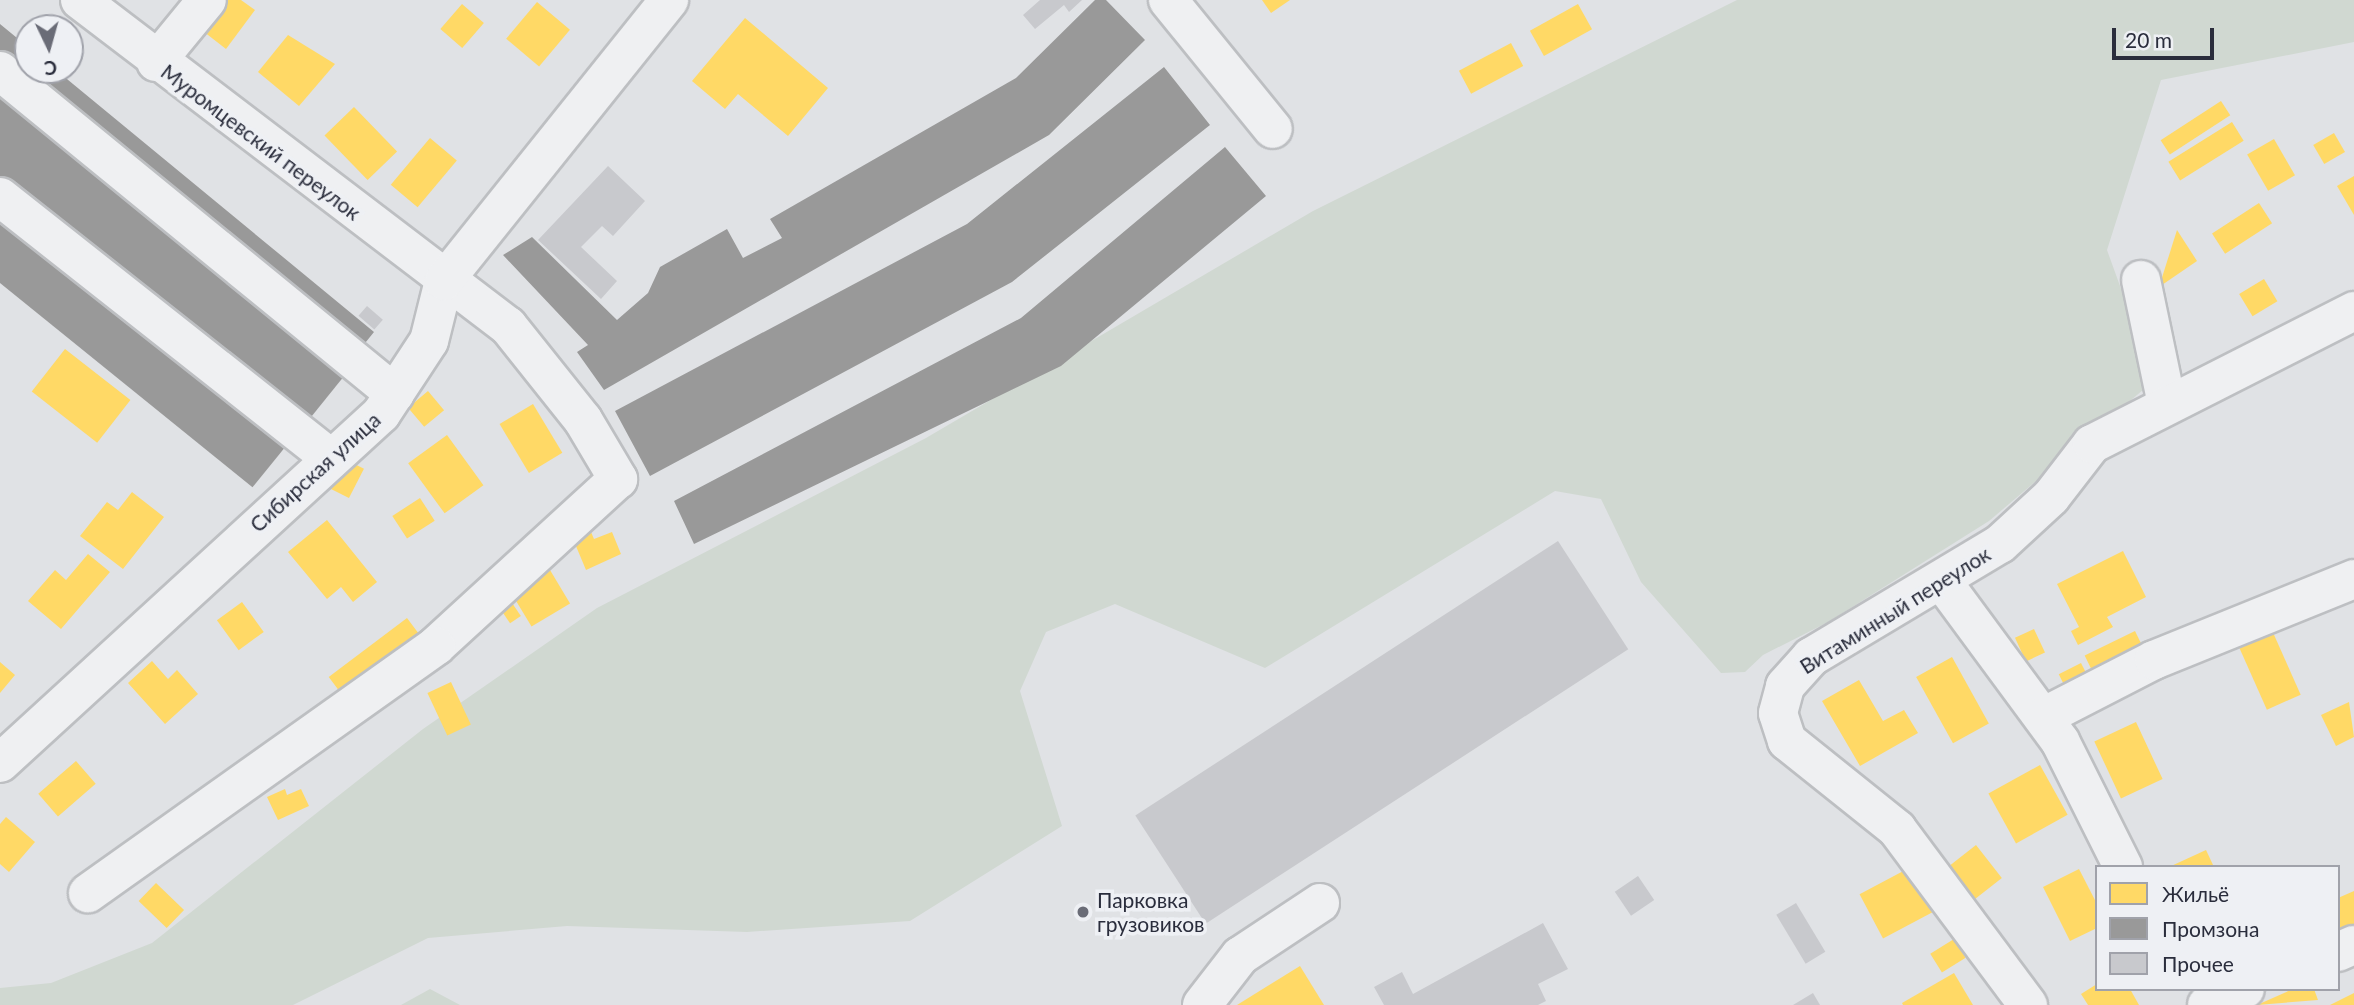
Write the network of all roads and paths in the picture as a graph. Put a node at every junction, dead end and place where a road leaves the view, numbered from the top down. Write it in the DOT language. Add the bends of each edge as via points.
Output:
graph roads {
  1 [pos="80,0"];
  2 [pos="207,0"];
  3 [pos="669,0"];
  4 [pos="1168,0"];
  5 [pos="156,62"];
  6 [pos="0,71"];
  7 [pos="1273,129"];
  8 [pos="0,197"];
  9 [pos="2141,280"];
  10 [pos="444,281"];
  11 [pos="2354,312"];
  12 [pos="395,394"];
  13 [pos="2167,404"];
  14 [pos="331,458"];
  15 [pos="2354,579"];
  16 [pos="1942,581"];
  17 [pos="2043,717"];
  18 [pos="0,764"];
  19 [pos="2122,865"];
  20 [pos="88,893"];
  21 [pos="1320,903"];
  22 [pos="2240,991"];
  23 [pos="1202,1005"];
  24 [pos="2028,1005"];
  25 [pos="2207,1005"];
  1 -- 5 [label="street, Муромцевский переулок"];
  2 -- 5 [label="street"];
  3 -- 10 [label="street, Сибирская улица"];
  4 -- 7 [label="street"];
  5 -- 10 [label="street, Муромцевский переулок"];
  6 -- 12 [label="street"];
  8 -- 14 [label="street"];
  9 -- 13 [label="street"];
  10 -- 12 [label="street, Сибирская улица" via="429,341"];
  10 -- 20 [label="street, Муромцевский переулок" via="532,349 618,479 436,646"];
  11 -- 13 [label="street, Витаминный переулок"];
  12 -- 14 [label="street, Сибирская улица"];
  13 -- 16 [label="street, Витаминный переулок" via="2092,444 2033,516"];
  14 -- 18 [label="street, Сибирская улица"];
  15 -- 17 [label="street" via="2154,660"];
  16 -- 17 [label="street"];
  16 -- 24 [label="street, Витаминный переулок" via="1796,669 1780,699 1779,725 1787,741 1826,777 1897,829"];
  17 -- 19 [label="street"];
  21 -- 23 [label="street" via="1240,956"];
  22 -- 25 [label="street"];
}
